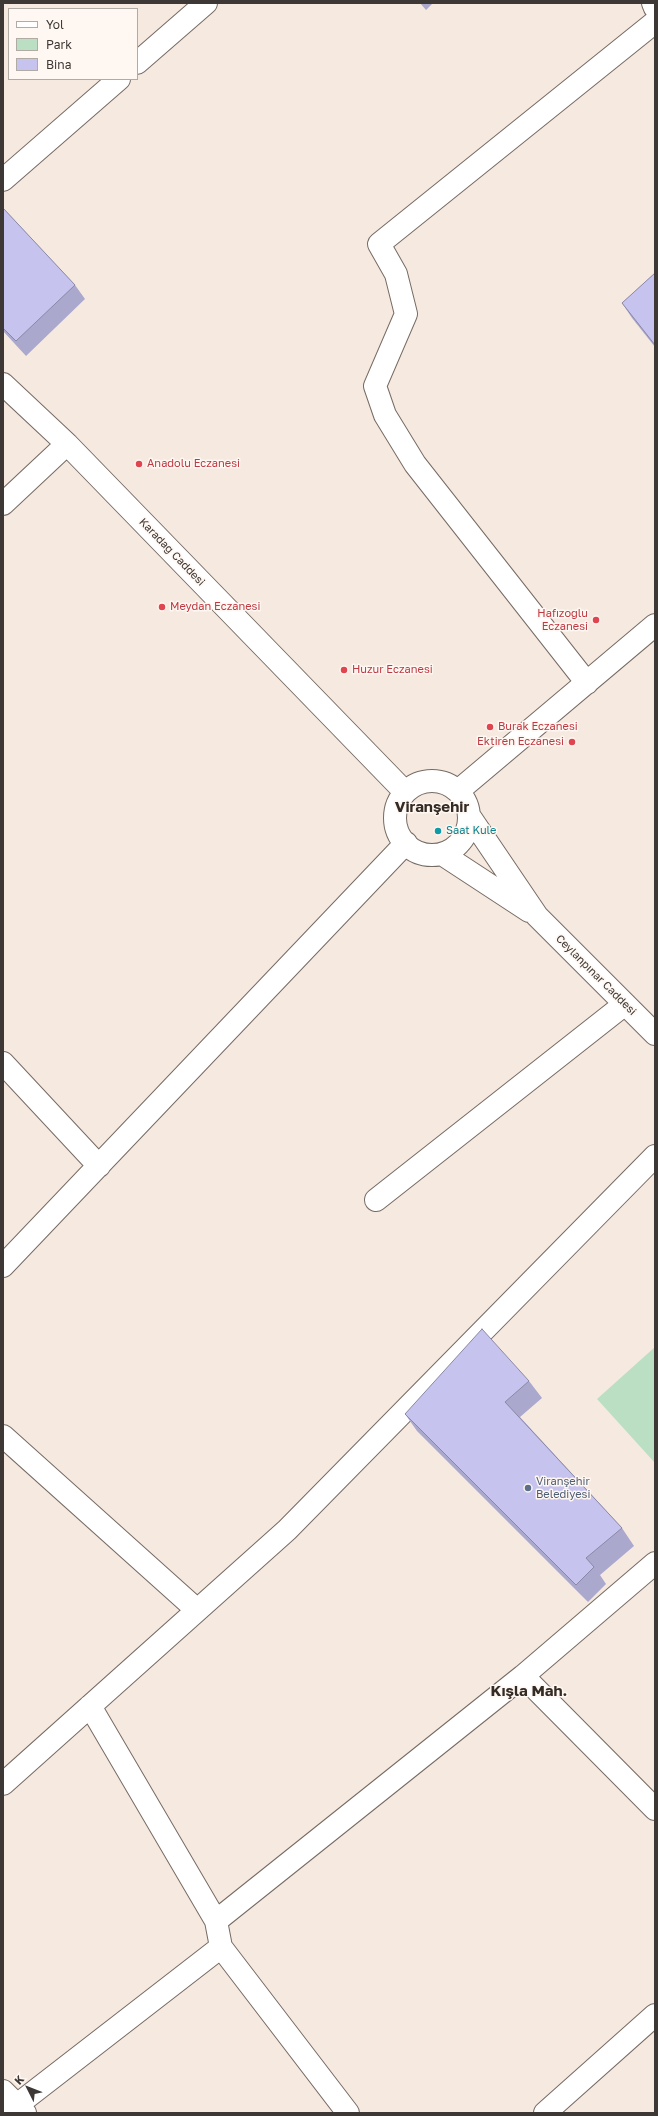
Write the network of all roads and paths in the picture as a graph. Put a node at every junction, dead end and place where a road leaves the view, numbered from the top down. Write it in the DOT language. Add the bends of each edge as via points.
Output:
graph roads {
  1 [pos="206,3"];
  2 [pos="653,3"];
  3 [pos="655,8"];
  4 [pos="655,22"];
  5 [pos="138,62"];
  6 [pos="118,80"];
  7 [pos="3,180"];
  8 [pos="3,384"];
  9 [pos="67,444"];
  10 [pos="3,504"];
  11 [pos="655,625"];
  12 [pos="587,683"];
  13 [pos="458,791"];
  14 [pos="405,792"];
  15 [pos="470,817"];
  16 [pos="406,843"];
  17 [pos="442,854"];
  18 [pos="537,916"];
  19 [pos="625,1004"];
  20 [pos="655,1034"];
  21 [pos="3,1063"];
  22 [pos="655,1156"];
  23 [pos="99,1166"];
  24 [pos="376,1200"];
  25 [pos="3,1266"];
  26 [pos="3,1436"];
  27 [pos="655,1563"];
  28 [pos="197,1610"];
  29 [pos="523,1676"];
  30 [pos="90,1706"];
  31 [pos="3,1784"];
  32 [pos="655,1809"];
  33 [pos="216,1921"];
  34 [pos="221,1947"];
  35 [pos="655,2015"];
  36 [pos="14,2105"];
  37 [pos="348,2113"];
  38 [pos="545,2113"];
  1 -- 5 [label="street"];
  2 -- 3 [label="street"];
  4 -- 12 [label="street" via="379,244 396,274 406,314 375,386 385,415 415,464"];
  6 -- 7 [label="street"];
  8 -- 9 [label="street, Karadağ Caddesi"];
  9 -- 10 [label="street"];
  9 -- 14 [label="street, Karadağ Caddesi"];
  11 -- 12 [label="street"];
  12 -- 13 [label="street"];
  13 -- 14 [label="street" via="449,784 432,780 415,785"];
  13 -- 15 [label="street" via="464,798"];
  14 -- 16 [label="street" via="399,801 395,818 399,835"];
  15 -- 17 [label="street" via="468,829 462,840 453,849"];
  15 -- 18 [label="street"];
  16 -- 17 [label="street" via="416,852"];
  16 -- 23 [label="street"];
  17 -- 18 [label="street"];
  18 -- 19 [label="street, Ceylanpınar Caddesi"];
  19 -- 20 [label="street, Ceylanpınar Caddesi"];
  19 -- 24 [label="street"];
  21 -- 23 [label="street"];
  22 -- 28 [label="street" via="287,1530"];
  23 -- 25 [label="street"];
  26 -- 28 [label="street"];
  27 -- 29 [label="street"];
  28 -- 30 [label="street"];
  29 -- 32 [label="street"];
  29 -- 33 [label="street"];
  30 -- 31 [label="street"];
  30 -- 33 [label="street"];
  33 -- 34 [label="street"];
  34 -- 36 [label="street"];
  34 -- 37 [label="street"];
  35 -- 38 [label="street"];
}
